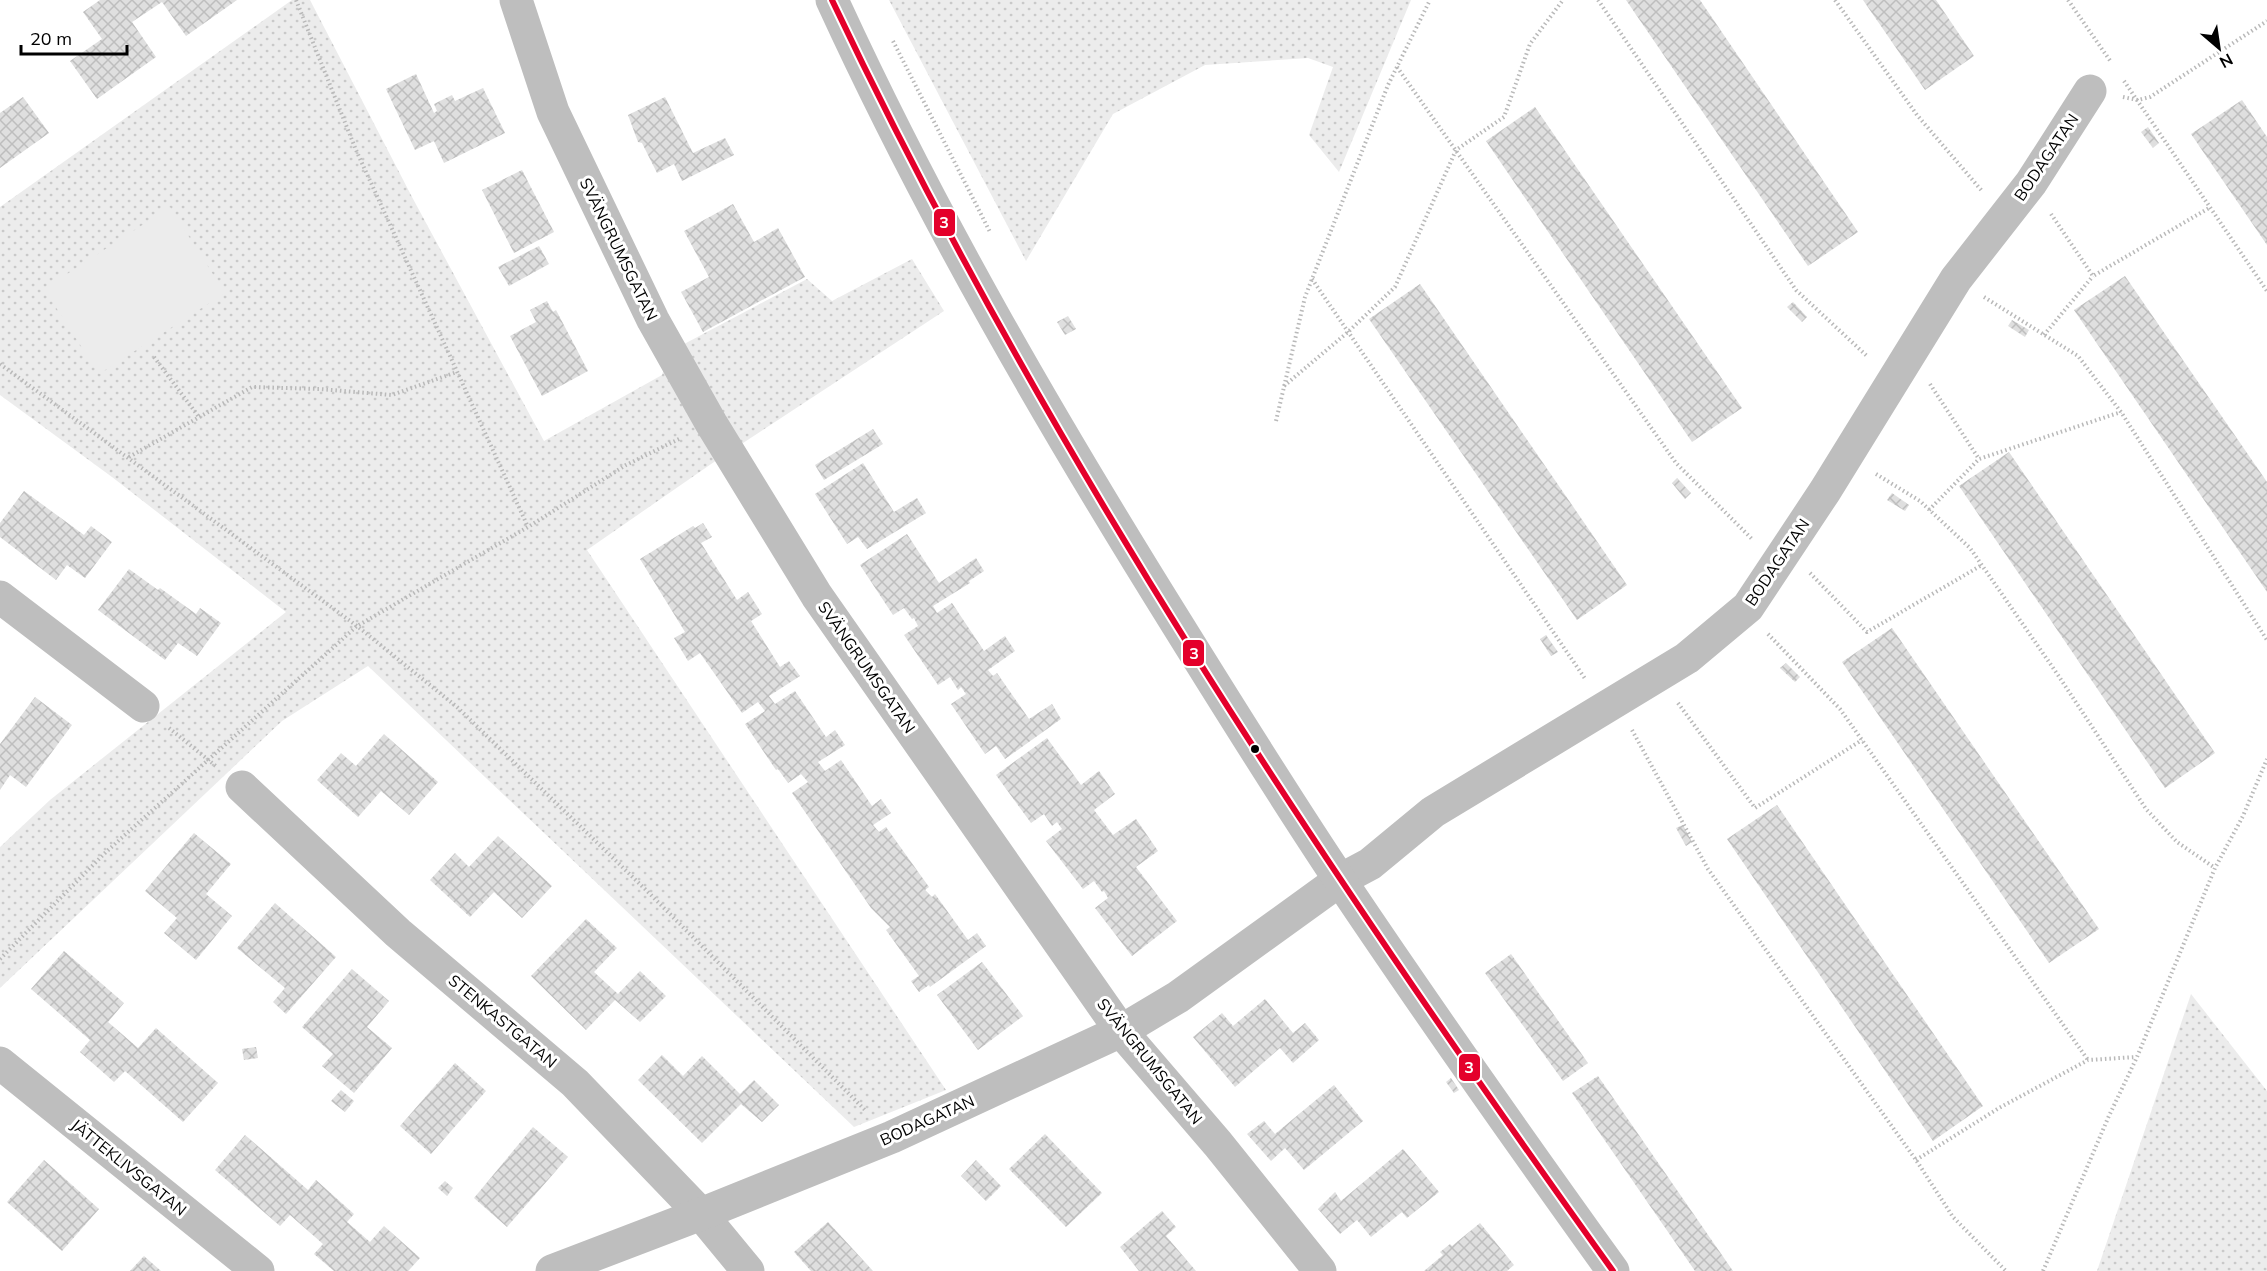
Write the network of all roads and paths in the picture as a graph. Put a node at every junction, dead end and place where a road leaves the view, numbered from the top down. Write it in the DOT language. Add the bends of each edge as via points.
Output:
graph roads {
  1 [pos="296,0"];
  2 [pos="516,0"];
  3 [pos="832,0"];
  4 [pos="1430,0"];
  5 [pos="1563,0"];
  6 [pos="1598,0"];
  7 [pos="1835,0"];
  8 [pos="2068,0"];
  9 [pos="2267,21"];
  10 [pos="891,37"];
  11 [pos="2113,64"];
  12 [pos="1397,67"];
  13 [pos="2119,73"];
  14 [pos="2090,91"];
  15 [pos="2138,100"];
  16 [pos="1456,150"];
  17 [pos="2031,183"];
  18 [pos="2209,207"];
  19 [pos="2004,217"];
  20 [pos="993,237"];
  21 [pos="2093,276"];
  22 [pos="1312,279"];
  23 [pos="1956,279"];
  24 [pos="2267,291"];
  25 [pos="1348,332"];
  26 [pos="2044,335"];
  27 [pos="1910,352"];
  28 [pos="154,357"];
  29 [pos="0,364"];
  30 [pos="457,372"];
  31 [pos="1893,380"];
  32 [pos="1284,386"];
  33 [pos="2121,412"];
  34 [pos="199,417"];
  35 [pos="1276,421"];
  36 [pos="711,423"];
  37 [pos="1846,456"];
  38 [pos="129,458"];
  39 [pos="1979,459"];
  40 [pos="1929,510"];
  41 [pos="528,527"];
  42 [pos="1781,556"];
  43 [pos="1982,565"];
  44 [pos="0,597"];
  45 [pos="1744,610"];
  46 [pos="357,626"];
  47 [pos="2267,640"];
  48 [pos="1658,676"];
  49 [pos="1610,704"];
  50 [pos="143,706"];
  51 [pos="1862,740"];
  52 [pos="2267,759"];
  53 [pos="209,760"];
  54 [pos="242,788"];
  55 [pos="2215,868"];
  56 [pos="1340,880"];
  57 [pos="0,959"];
  58 [pos="1121,1031"];
  59 [pos="2137,1057"];
  60 [pos="2088,1060"];
  61 [pos="0,1063"];
  62 [pos="892,1137"];
  63 [pos="1916,1160"];
  64 [pos="701,1214"];
  65 [pos="258,1271"];
  66 [pos="552,1271"];
  67 [pos="748,1271"];
  68 [pos="1320,1271"];
  69 [pos="1613,1271"];
  70 [pos="2006,1271"];
  71 [pos="2043,1271"];
  1 -- 30 [label="path" via="356,150"];
  2 -- 36 [label="street, SVÄNGRUMSGATAN" via="553,112 653,320"];
  3 -- 56 [label="street" via="884,110 1038,395 1142,569"];
  4 -- 12 [label="path"];
  5 -- 16 [label="path" via="1530,44 1504,117"];
  6 -- 31 [label="path" via="1796,290"];
  7 -- 19 [label="path" via="1917,115"];
  8 -- 11 [label="path"];
  9 -- 15 [label="path" via="2150,97"];
  10 -- 20 [label="path"];
  12 -- 16 [label="path"];
  12 -- 22 [label="path"];
  13 -- 15 [label="path"];
  14 -- 15 [label="path"];
  14 -- 17 [label="street, BODAGATAN"];
  15 -- 18 [label="path"];
  16 -- 25 [label="path" via="1395,287"];
  16 -- 42 [label="path" via="1676,463"];
  17 -- 19 [label="street, BODAGATAN"];
  17 -- 21 [label="path"];
  18 -- 21 [label="path"];
  18 -- 24 [label="path"];
  19 -- 23 [label="street, BODAGATAN"];
  21 -- 26 [label="path"];
  22 -- 25 [label="path"];
  22 -- 32 [label="path"];
  23 -- 26 [label="path"];
  23 -- 27 [label="street, BODAGATAN"];
  25 -- 32 [label="path"];
  25 -- 49 [label="path"];
  26 -- 33 [label="path" via="2078,356"];
  27 -- 31 [label="street, BODAGATAN"];
  27 -- 39 [label="path"];
  28 -- 34 [label="path"];
  29 -- 38 [label="path"];
  30 -- 34 [label="path" via="392,395 252,387"];
  30 -- 41 [label="path"];
  31 -- 37 [label="street, BODAGATAN"];
  32 -- 35 [label="path"];
  33 -- 39 [label="path"];
  33 -- 47 [label="path"];
  34 -- 38 [label="path"];
  36 -- 41 [label="path" via="626,465"];
  36 -- 58 [label="street, SVÄNGRUMSGATAN" via="817,596"];
  37 -- 40 [label="path"];
  37 -- 42 [label="street, BODAGATAN"];
  38 -- 46 [label="path"];
  39 -- 40 [label="path"];
  40 -- 43 [label="path" via="1970,548"];
  41 -- 46 [label="path"];
  42 -- 43 [label="path" via="1867,632"];
  42 -- 45 [label="street, BODAGATAN"];
  43 -- 55 [label="path" via="2146,809 2177,842"];
  44 -- 50 [label="street"];
  45 -- 48 [label="street, BODAGATAN" via="1687,658"];
  45 -- 51 [label="path" via="1840,709"];
  46 -- 53 [label="path"];
  46 -- 62 [label="path" via="457,707"];
  48 -- 49 [label="street, BODAGATAN"];
  48 -- 51 [label="path" via="1755,808"];
  49 -- 56 [label="street, BODAGATAN" via="1433,812 1370,864"];
  49 -- 63 [label="path" via="1708,869"];
  50 -- 53 [label="path"];
  51 -- 60 [label="path"];
  52 -- 55 [label="path"];
  53 -- 54 [label="path"];
  53 -- 57 [label="path" via="106,852"];
  54 -- 64 [label="street, STENKASTGATAN" via="398,933 576,1083"];
  55 -- 59 [label="path"];
  56 -- 58 [label="street, BODAGATAN" via="1178,997"];
  56 -- 69 [label="street"];
  58 -- 62 [label="street, BODAGATAN"];
  58 -- 68 [label="street, SVÄNGRUMSGATAN"];
  59 -- 60 [label="path"];
  59 -- 71 [label="path"];
  60 -- 63 [label="path" via="1999,1108"];
  61 -- 65 [label="street, JÄTTEKLIVSGATAN"];
  62 -- 64 [label="street, BODAGATAN"];
  63 -- 70 [label="path" via="1953,1216"];
  64 -- 66 [label="street, BODAGATAN"];
  64 -- 67 [label="street, STENKASTGATAN"];
}
